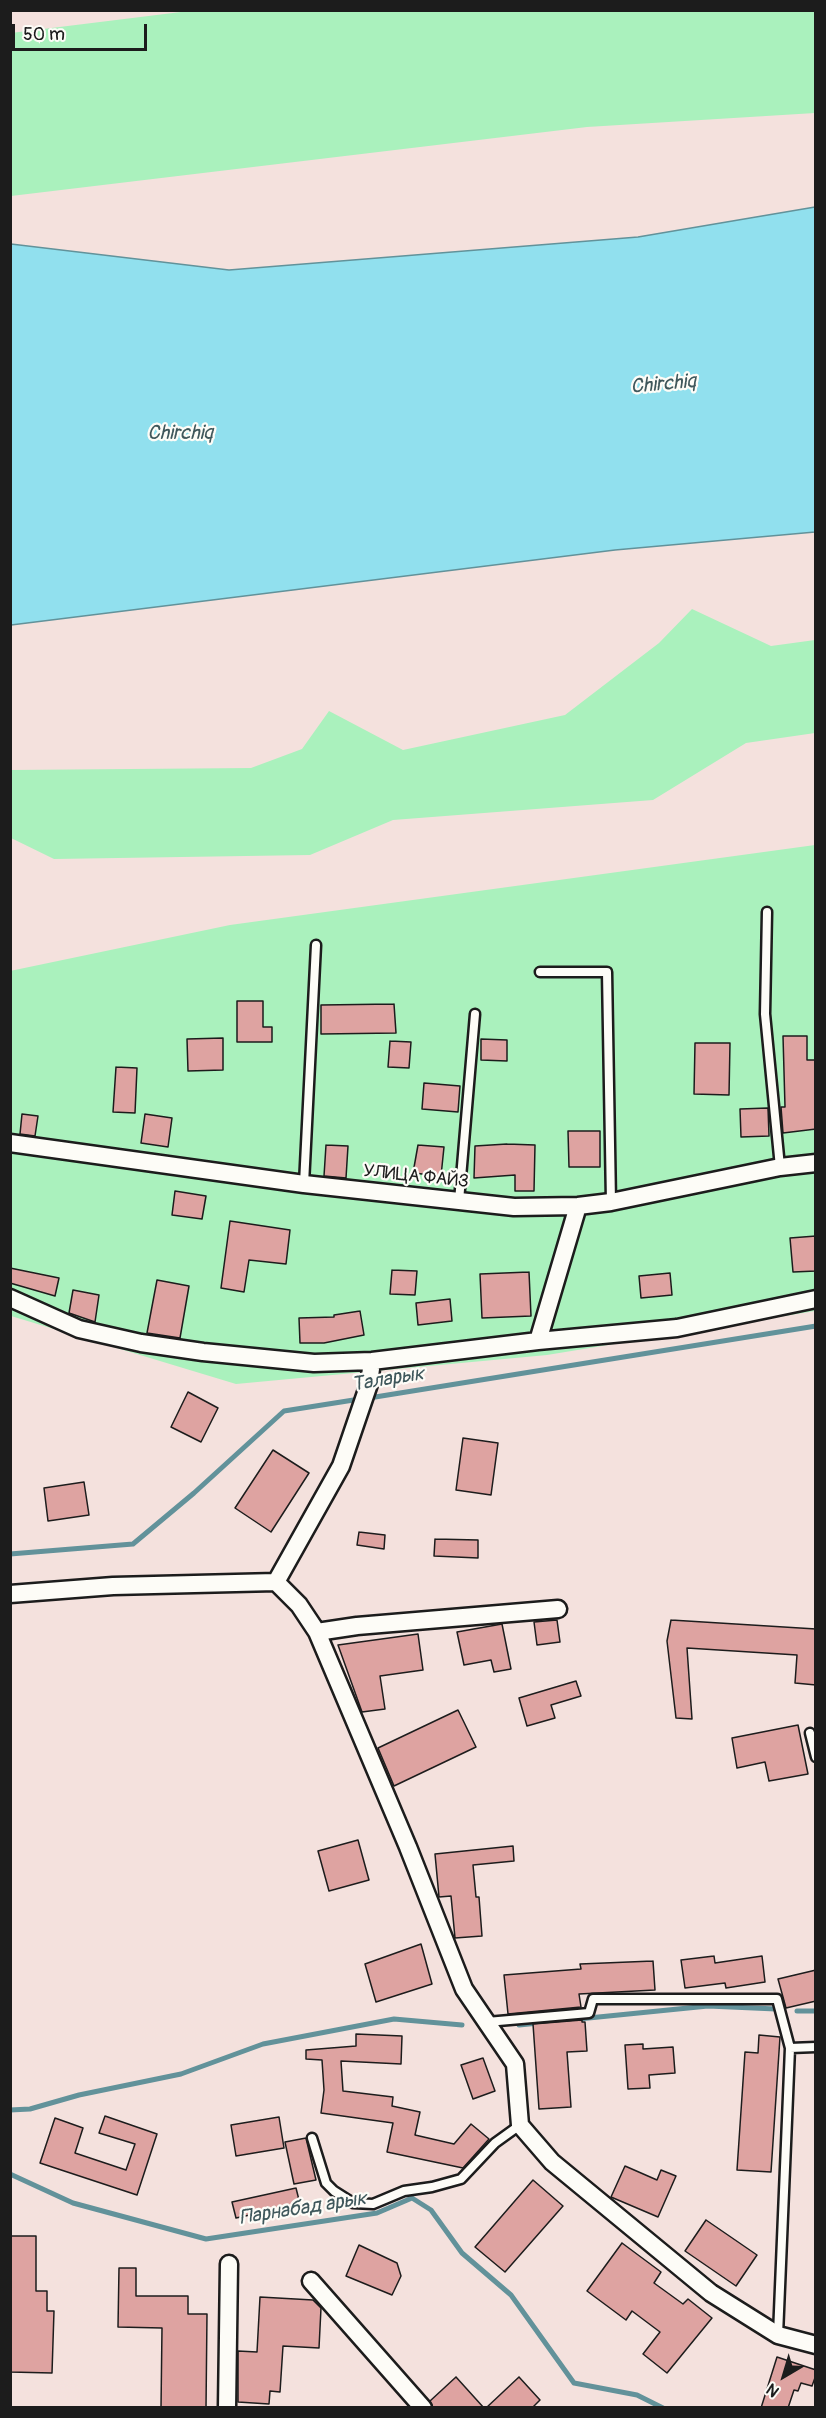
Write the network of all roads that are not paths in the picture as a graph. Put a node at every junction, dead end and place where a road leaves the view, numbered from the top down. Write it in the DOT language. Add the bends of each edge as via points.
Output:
graph roads {
  1 [pos="767,912"];
  2 [pos="316,945"];
  3 [pos="540,972"];
  4 [pos="475,1014"];
  5 [pos="10,1143"];
  6 [pos="816,1163"];
  7 [pos="780,1167"];
  8 [pos="304,1184"];
  9 [pos="459,1201"];
  10 [pos="611,1202"];
  11 [pos="578,1206"];
  12 [pos="10,1298"];
  13 [pos="816,1299"];
  14 [pos="538,1341"];
  15 [pos="372,1361"];
  16 [pos="276,1582"];
  17 [pos="10,1594"];
  18 [pos="558,1609"];
  19 [pos="317,1632"];
  20 [pos="810,1733"];
  21 [pos="816,1757"];
  22 [pos="487,2022"];
  23 [pos="816,2047"];
  24 [pos="790,2048"];
  25 [pos="520,2125"];
  26 [pos="312,2138"];
  27 [pos="229,2264"];
  28 [pos="311,2281"];
  29 [pos="778,2335"];
  30 [pos="816,2345"];
  31 [pos="227,2408"];
  32 [pos="423,2408"];
  1 -- 7 [label="lane" via="765,1014"];
  2 -- 8 [label="lane"];
  3 -- 10 [label="lane" via="607,972"];
  4 -- 9 [label="lane"];
  5 -- 8 [label="street, УЛИЦА ФАЙЗ"];
  6 -- 7 [label="street, УЛИЦА ФАЙЗ"];
  7 -- 10 [label="street, УЛИЦА ФАЙЗ"];
  8 -- 9 [label="street, УЛИЦА ФАЙЗ"];
  9 -- 11 [label="street, УЛИЦА ФАЙЗ" via="514,1207"];
  10 -- 11 [label="street, УЛИЦА ФАЙЗ"];
  11 -- 14 [label="street"];
  12 -- 15 [label="street" via="79,1329 141,1343 314,1363"];
  13 -- 14 [label="street" via="677,1328"];
  14 -- 15 [label="street"];
  15 -- 16 [label="street" via="369,1384 341,1466"];
  16 -- 17 [label="street" via="113,1586"];
  16 -- 19 [label="street" via="299,1605"];
  18 -- 19 [label="street"];
  19 -- 22 [label="street" via="464,1989"];
  20 -- 21 [label="lane"];
  22 -- 24 [label="lane" via="590,2013 593,1999 777,1999"];
  22 -- 25 [label="street" via="515,2064"];
  23 -- 24 [label="lane"];
  24 -- 29 [label="lane"];
  25 -- 26 [label="lane" via="495,2143 461,2179 404,2191 373,2204 352,2203 326,2183"];
  25 -- 29 [label="street" via="552,2162 711,2293"];
  27 -- 31 [label="street"];
  28 -- 32 [label="street"];
  29 -- 30 [label="street"];
}
